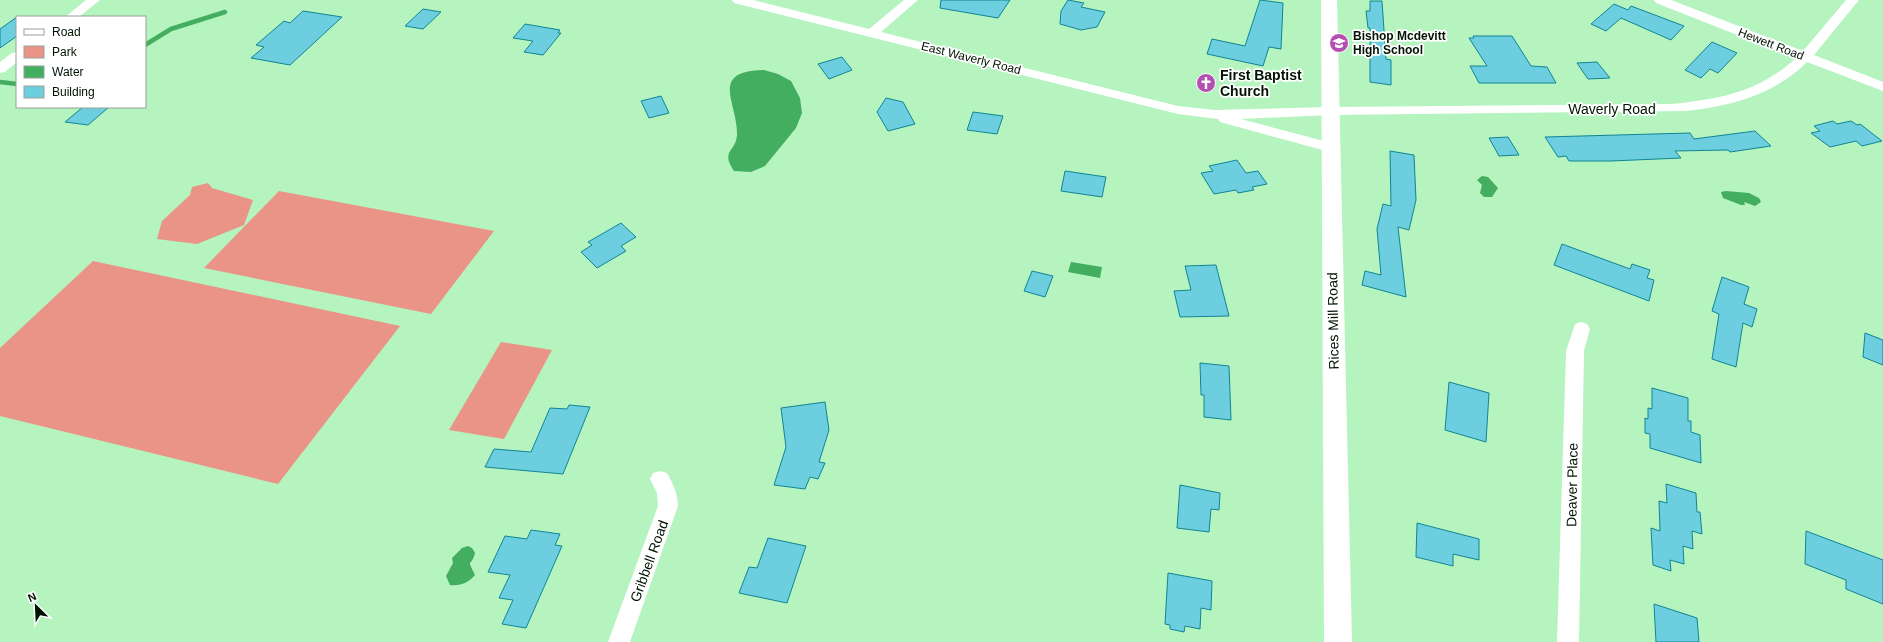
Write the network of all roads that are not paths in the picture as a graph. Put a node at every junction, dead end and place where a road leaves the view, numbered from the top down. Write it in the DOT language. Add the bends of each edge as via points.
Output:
graph roads {
  1 [pos="94,0"];
  2 [pos="738,0"];
  3 [pos="912,0"];
  4 [pos="1328,0"];
  5 [pos="1660,0"];
  6 [pos="1853,0"];
  7 [pos="72,16"];
  8 [pos="872,33"];
  9 [pos="16,57"];
  10 [pos="1804,57"];
  11 [pos="0,69"];
  12 [pos="1883,86"];
  13 [pos="1331,111"];
  14 [pos="1203,114"];
  15 [pos="1330,147"];
  16 [pos="1581,329"];
  17 [pos="660,479"];
  18 [pos="1341,641"];
  19 [pos="619,642"];
  20 [pos="1568,642"];
  1 -- 7 [label="street"];
  2 -- 8 [label="street, East Waverly Road"];
  3 -- 8 [label="street"];
  4 -- 13 [label="street, Rices Mill Road"];
  5 -- 10 [label="street, Hewett Road"];
  6 -- 10 [label="street, Waverly Road"];
  8 -- 14 [label="street, East Waverly Road" via="1178,110"];
  9 -- 11 [label="street"];
  10 -- 12 [label="street, Hewett Road"];
  10 -- 13 [label="street, Waverly Road" via="1781,77 1761,88 1734,98 1695,106"];
  13 -- 14 [label="street, East Waverly Road"];
  13 -- 15 [label="street, Rices Mill Road"];
  14 -- 15 [label="street, East Waverly Road"];
  15 -- 18 [label="street, Rices Mill Road"];
  16 -- 20 [label="street, Deaver Place" via="1575,350"];
  17 -- 19 [label="street, Gribbell Road" via="667,492 668,506"];
}
